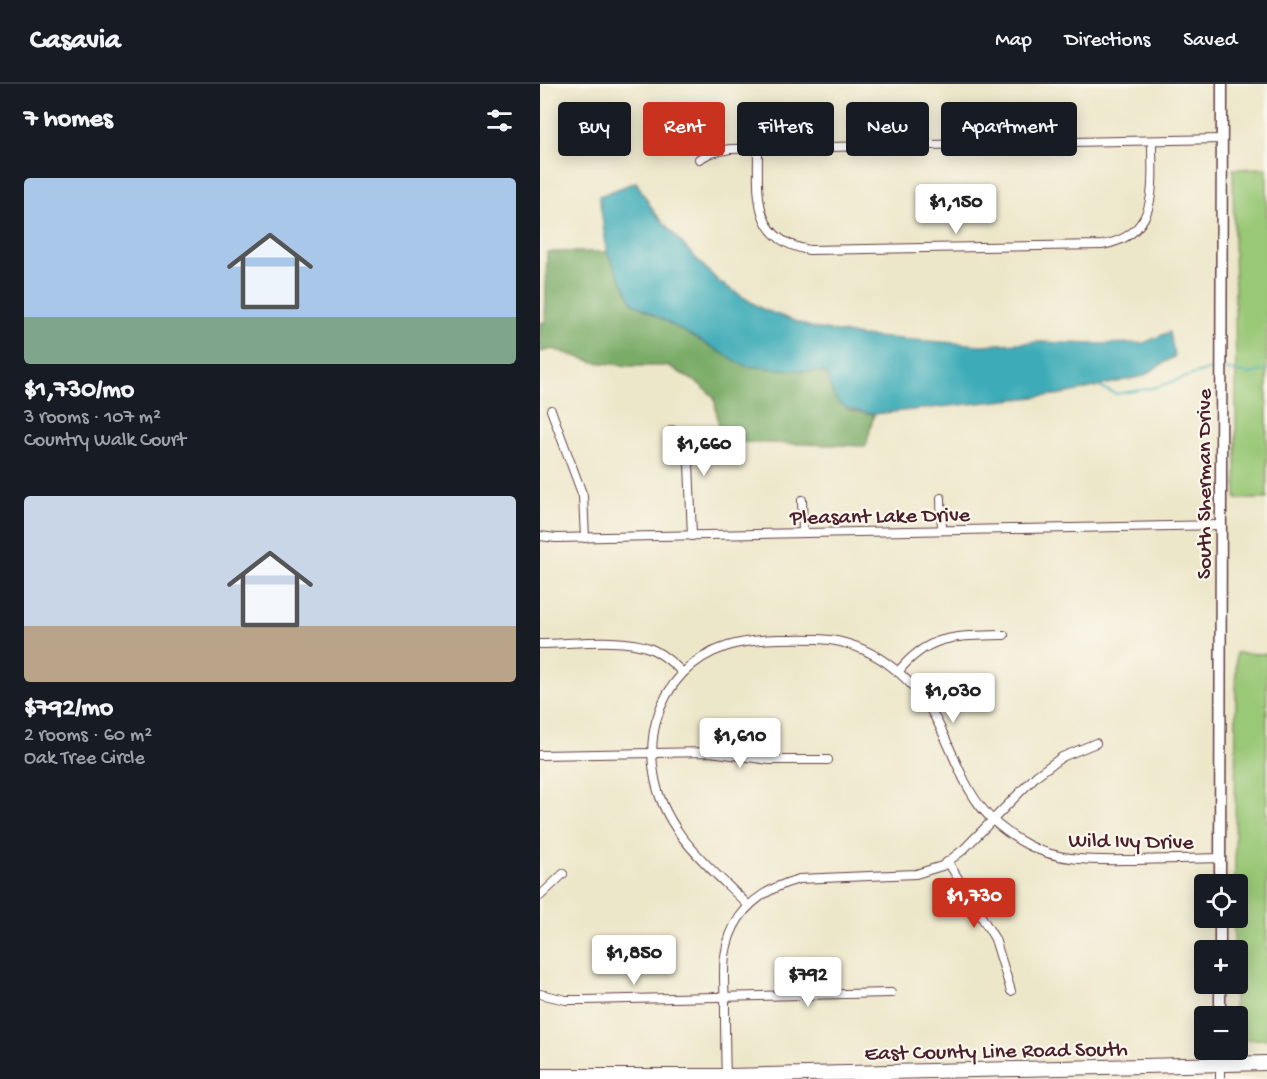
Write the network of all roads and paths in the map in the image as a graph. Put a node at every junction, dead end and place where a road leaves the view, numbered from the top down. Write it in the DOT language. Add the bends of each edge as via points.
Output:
graph roads {
  1 [pos="1222,84"];
  2 [pos="1222,139"];
  3 [pos="1152,141"];
  4 [pos="834,147"];
  5 [pos="737,150"];
  6 [pos="758,156"];
  7 [pos="699,159"];
  8 [pos="551,410"];
  9 [pos="672,430"];
  10 [pos="941,498"];
  11 [pos="802,501"];
  12 [pos="1221,525"];
  13 [pos="942,530"];
  14 [pos="803,533"];
  15 [pos="540,536"];
  16 [pos="692,536"];
  17 [pos="585,538"];
  18 [pos="1004,635"];
  19 [pos="540,644"];
  20 [pos="898,672"];
  21 [pos="683,673"];
  22 [pos="1096,743"];
  23 [pos="652,752"];
  24 [pos="540,755"];
  25 [pos="828,759"];
  26 [pos="993,820"];
  27 [pos="1220,858"];
  28 [pos="948,862"];
  29 [pos="563,874"];
  30 [pos="1220,874"];
  31 [pos="540,896"];
  32 [pos="749,906"];
  33 [pos="1011,991"];
  34 [pos="891,993"];
  35 [pos="540,994"];
  36 [pos="724,997"];
  37 [pos="1267,1063"];
  38 [pos="1220,1072"];
  39 [pos="540,1076"];
  40 [pos="726,1076"];
  1 -- 2 [label="street, South Sherman Drive"];
  2 -- 3 [label="street"];
  2 -- 12 [label="street, South Sherman Drive"];
  3 -- 4 [label="street"];
  3 -- 6 [label="street" via="1151,202 1143,220 1127,236 1102,245 809,250 791,246 773,233 761,214"];
  5 -- 7 [label="street" via="719,151"];
  8 -- 17 [label="street" via="584,496"];
  9 -- 16 [label="street" via="690,469"];
  10 -- 13 [label="street"];
  11 -- 14 [label="street"];
  12 -- 13 [label="street, Pleasant Lake Drive"];
  12 -- 27 [label="street, South Sherman Drive"];
  13 -- 14 [label="street, Pleasant Lake Drive"];
  14 -- 16 [label="street, Pleasant Lake Drive"];
  15 -- 17 [label="street, Pleasant Lake Drive"];
  16 -- 17 [label="street, Pleasant Lake Drive"];
  18 -- 20 [label="street" via="940,639 916,652"];
  19 -- 21 [label="street" via="638,645 662,655"];
  20 -- 21 [label="street, Wild Ivy Drive" via="860,649 835,641 809,639 730,644 703,656"];
  20 -- 26 [label="street, Wild Ivy Drive" via="928,705 965,784"];
  21 -- 23 [label="street, Wild Ivy Drive" via="660,708"];
  22 -- 26 [label="street" via="1049,765"];
  23 -- 24 [label="street"];
  23 -- 25 [label="street" via="715,752 770,760"];
  23 -- 32 [label="street, Wild Ivy Drive" via="658,793 676,831"];
  26 -- 27 [label="street, Wild Ivy Drive" via="1038,850 1081,860"];
  26 -- 28 [label="street"];
  27 -- 30 [label="street, South Sherman Drive"];
  28 -- 32 [label="street" via="916,874 799,879 771,889"];
  28 -- 33 [label="street" via="995,939"];
  29 -- 31 [label="street"];
  32 -- 36 [label="street" via="727,945"];
  34 -- 36 [label="street"];
  35 -- 36 [label="street" via="576,1000"];
  36 -- 40 [label="street"];
  37 -- 38 [label="main road, East County Line Road South"];
  38 -- 40 [label="main road, East County Line Road South"];
  39 -- 40 [label="main road, East County Line Road South"];
}
